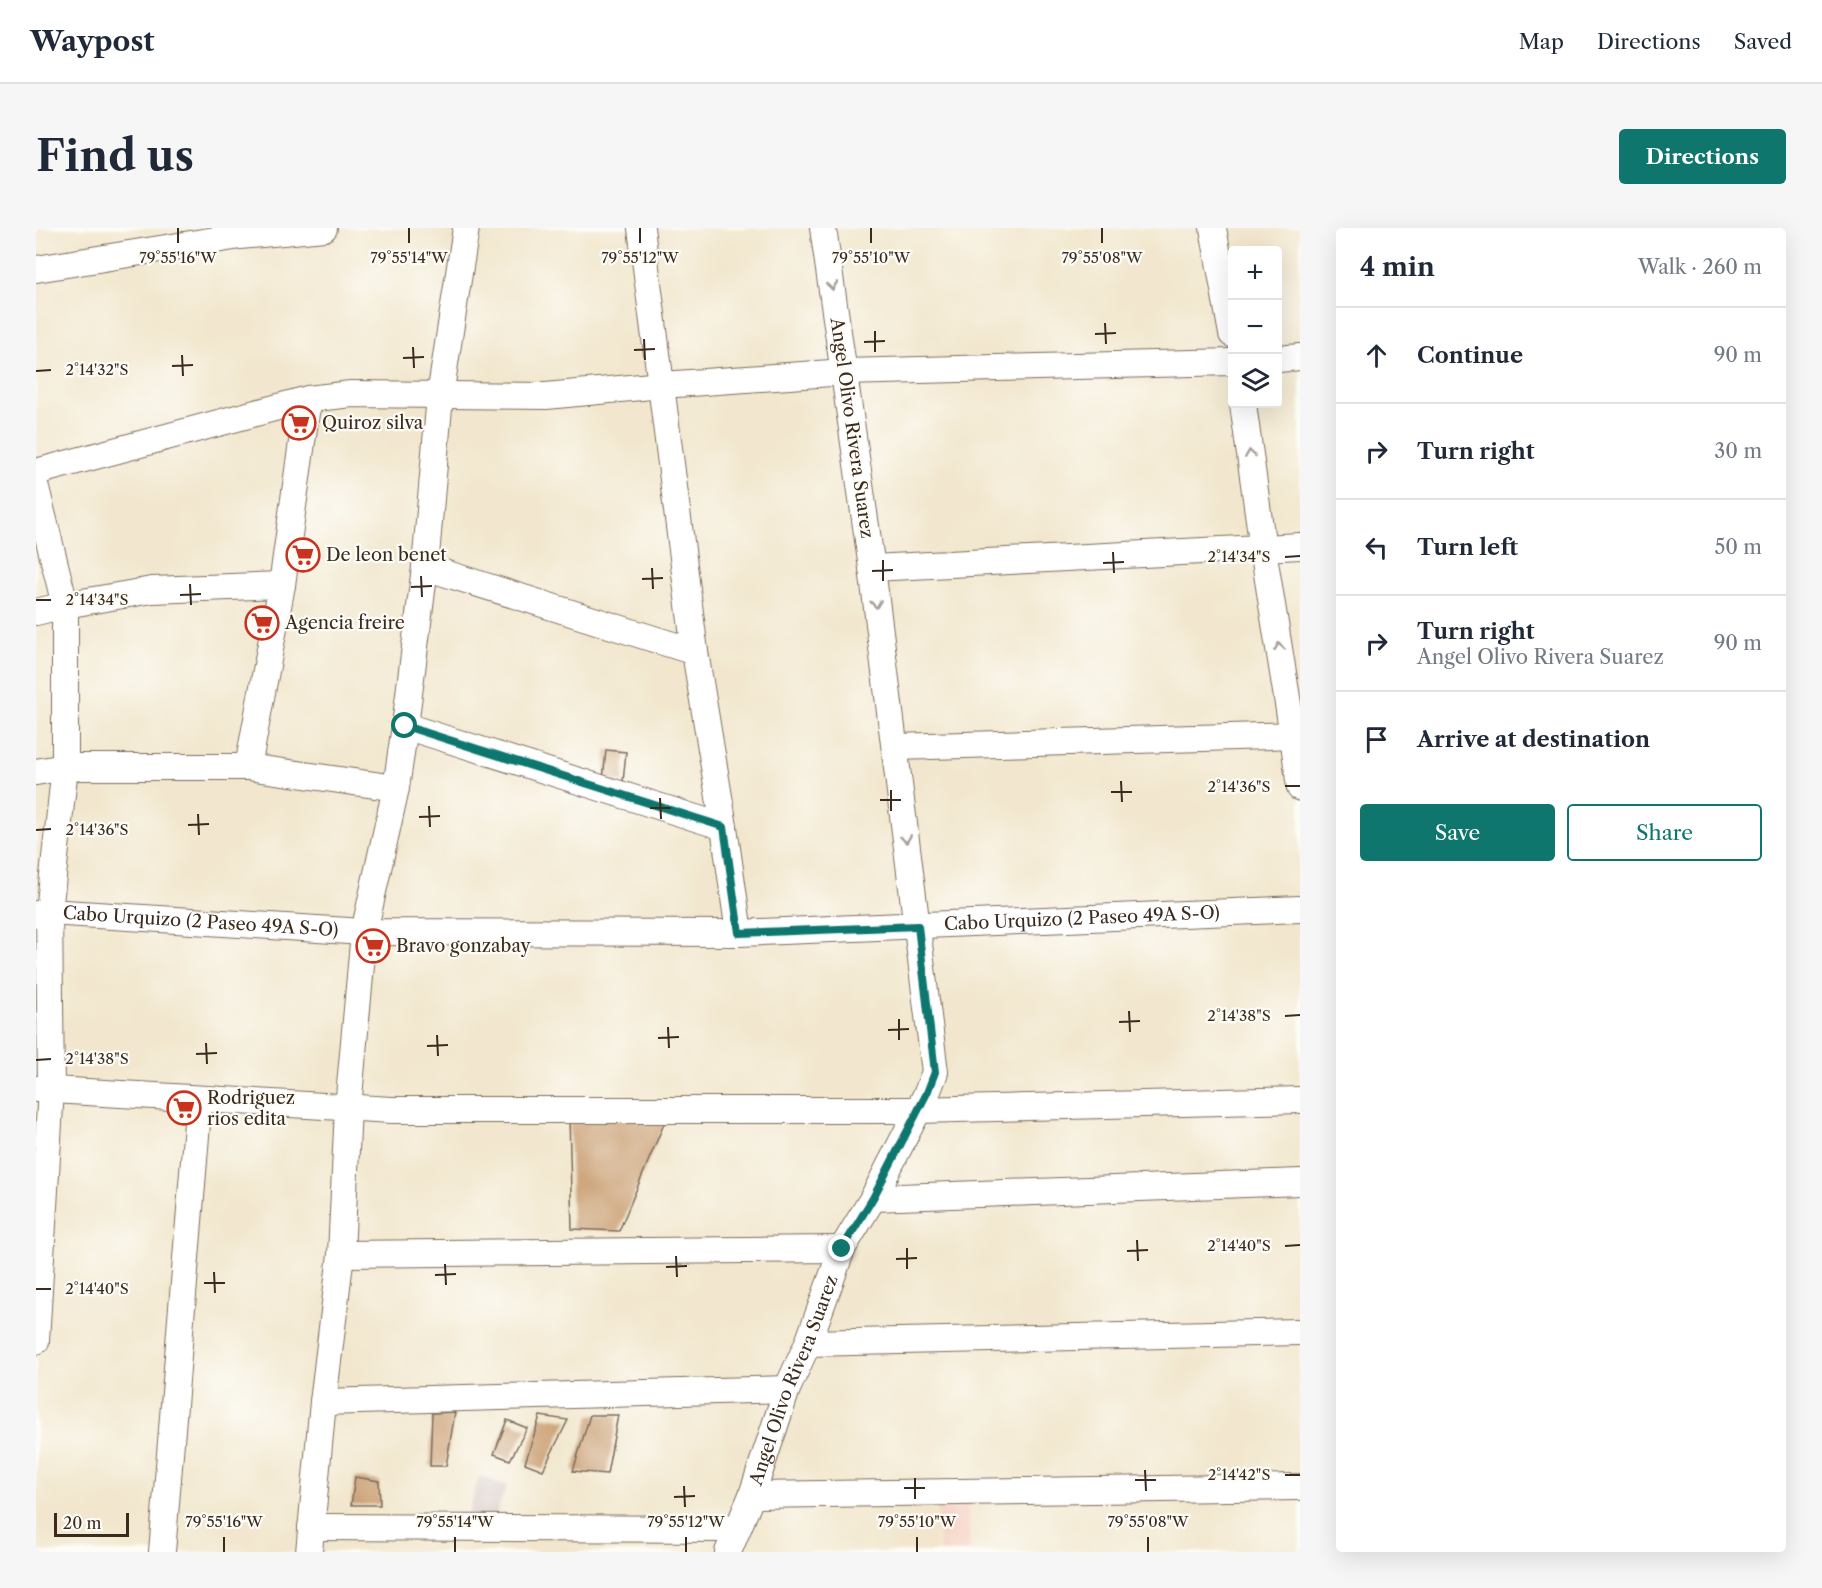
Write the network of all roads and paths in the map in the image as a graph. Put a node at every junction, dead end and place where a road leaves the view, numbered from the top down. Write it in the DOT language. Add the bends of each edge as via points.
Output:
graph roads {
  1 [pos="324,228"];
  2 [pos="466,228"];
  3 [pos="641,228"];
  4 [pos="823,228"];
  5 [pos="1213,228"];
  6 [pos="230,232"];
  7 [pos="36,269"];
  8 [pos="1228,308"];
  9 [pos="1300,357"];
  10 [pos="1282,359"];
  11 [pos="1228,362"];
  12 [pos="844,372"];
  13 [pos="662,385"];
  14 [pos="440,396"];
  15 [pos="308,399"];
  16 [pos="1244,408"];
  17 [pos="36,472"];
  18 [pos="36,488"];
  19 [pos="1300,546"];
  20 [pos="1263,549"];
  21 [pos="425,567"];
  22 [pos="872,568"];
  23 [pos="282,585"];
  24 [pos="65,605"];
  25 [pos="36,612"];
  26 [pos="695,652"];
  27 [pos="405,726"];
  28 [pos="1297,735"];
  29 [pos="895,747"];
  30 [pos="65,767"];
  31 [pos="248,767"];
  32 [pos="36,772"];
  33 [pos="396,788"];
  34 [pos="1300,788"];
  35 [pos="724,827"];
  36 [pos="1300,909"];
  37 [pos="42,913"];
  38 [pos="918,926"];
  39 [pos="364,932"];
  40 [pos="739,933"];
  41 [pos="44,1089"];
  42 [pos="199,1099"];
  43 [pos="1300,1100"];
  44 [pos="348,1108"];
  45 [pos="917,1110"];
  46 [pos="1300,1182"];
  47 [pos="873,1198"];
  48 [pos="842,1249"];
  49 [pos="341,1254"];
  50 [pos="1300,1332"];
  51 [pos="36,1341"];
  52 [pos="808,1343"];
  53 [pos="787,1389"];
  54 [pos="322,1402"];
  55 [pos="1300,1487"];
  56 [pos="752,1495"];
  57 [pos="310,1540"];
  58 [pos="733,1540"];
  59 [pos="162,1552"];
  1 -- 6 [label="street"];
  2 -- 14 [label="street"];
  3 -- 13 [label="street"];
  4 -- 12 [label="street, Angel Olivo Rivera Suarez, one-way"];
  5 -- 8 [label="street"];
  6 -- 7 [label="street"];
  9 -- 10 [label="street"];
  11 -- 12 [label="street"];
  12 -- 13 [label="street"];
  12 -- 22 [label="street, Angel Olivo Rivera Suarez"];
  13 -- 14 [label="street" via="546,396"];
  13 -- 26 [label="street"];
  14 -- 15 [label="street" via="351,394"];
  14 -- 21 [label="street"];
  15 -- 17 [label="street"];
  15 -- 23 [label="street"];
  20 -- 16 [label="street, one-way"];
  18 -- 24 [label="street"];
  19 -- 20 [label="street"];
  20 -- 22 [label="street"];
  28 -- 20 [label="street, one-way"];
  21 -- 26 [label="street"];
  21 -- 27 [label="street"];
  22 -- 29 [label="street, Angel Olivo Rivera Suarez, one-way"];
  23 -- 24 [label="street" via="152,590"];
  23 -- 31 [label="street"];
  24 -- 25 [label="street"];
  24 -- 30 [label="street"];
  26 -- 35 [label="street"];
  27 -- 33 [label="street"];
  27 -- 35 [label="street"];
  28 -- 29 [label="street"];
  28 -- 34 [label="street"];
  29 -- 38 [label="street, Angel Olivo Rivera Suarez, one-way"];
  30 -- 31 [label="street"];
  30 -- 32 [label="street"];
  30 -- 37 [label="street"];
  31 -- 33 [label="street"];
  33 -- 39 [label="street"];
  35 -- 40 [label="street"];
  36 -- 38 [label="street, Cabo Urquizo (2 Paseo 49A S-O)"];
  37 -- 39 [label="street, Cabo Urquizo (2 Paseo 49A S-O)"];
  37 -- 41 [label="street"];
  38 -- 40 [label="street, Cabo Urquizo (2 Paseo 49A S-O)"];
  38 -- 45 [label="street, Angel Olivo Rivera Suarez" via="935,1072"];
  39 -- 40 [label="street, Cabo Urquizo (2 Paseo 49A S-O)"];
  39 -- 44 [label="street"];
  41 -- 42 [label="street"];
  41 -- 51 [label="street"];
  42 -- 44 [label="street"];
  42 -- 59 [label="street"];
  43 -- 45 [label="street"];
  44 -- 45 [label="street"];
  44 -- 49 [label="street"];
  45 -- 47 [label="street, Angel Olivo Rivera Suarez"];
  46 -- 47 [label="street"];
  47 -- 48 [label="street, Angel Olivo Rivera Suarez"];
  48 -- 49 [label="street"];
  48 -- 52 [label="street, Angel Olivo Rivera Suarez"];
  49 -- 54 [label="street"];
  50 -- 52 [label="street"];
  52 -- 53 [label="street, Angel Olivo Rivera Suarez"];
  53 -- 54 [label="street"];
  53 -- 56 [label="street, Angel Olivo Rivera Suarez"];
  54 -- 57 [label="street"];
  55 -- 56 [label="street"];
  56 -- 58 [label="street, Angel Olivo Rivera Suarez"];
  57 -- 58 [label="street"];
}
